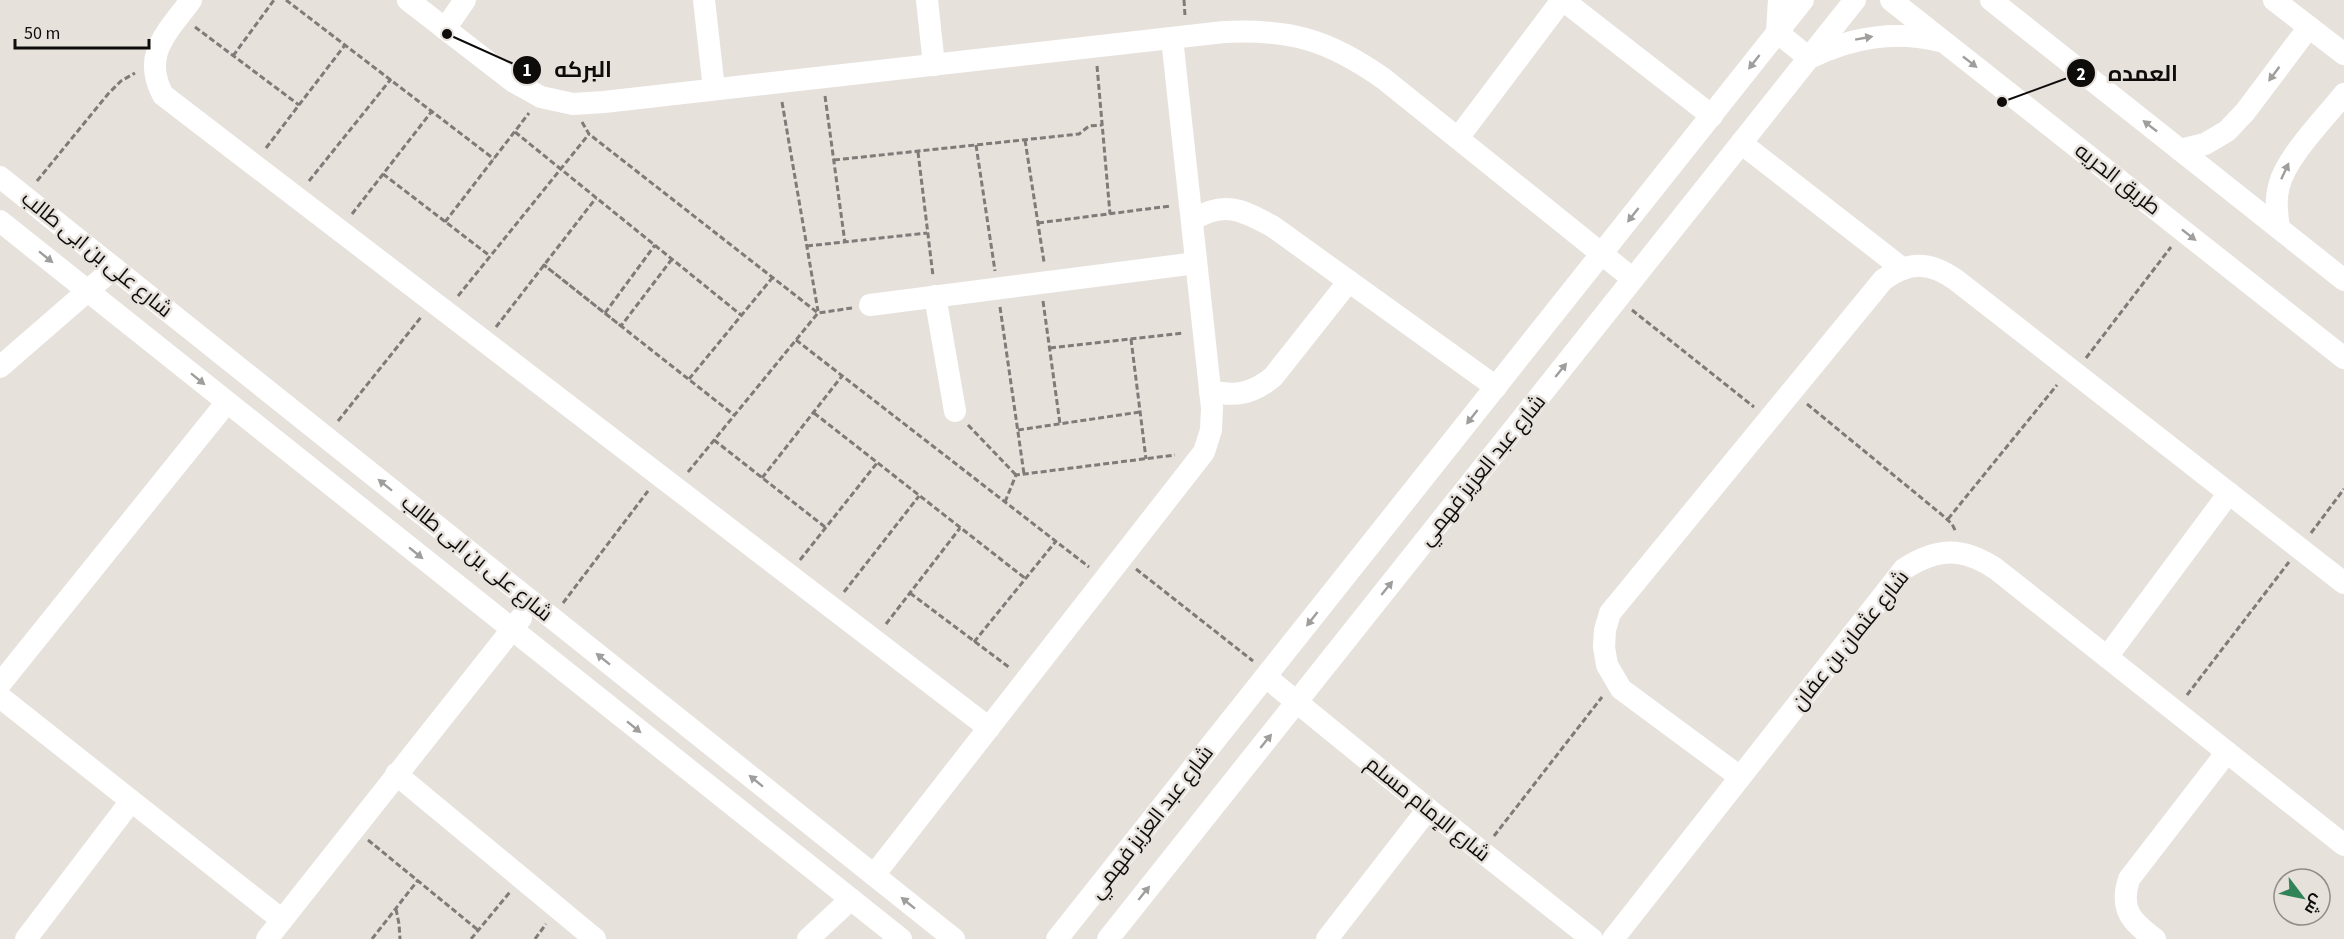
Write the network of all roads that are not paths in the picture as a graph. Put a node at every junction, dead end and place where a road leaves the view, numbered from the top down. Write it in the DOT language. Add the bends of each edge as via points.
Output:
graph roads {
  1 [pos="408,0"];
  2 [pos="465,0"];
  3 [pos="704,0"];
  4 [pos="927,0"];
  5 [pos="1562,0"];
  6 [pos="1779,0"];
  7 [pos="1803,0"];
  8 [pos="1855,0"];
  9 [pos="1891,0"];
  10 [pos="1991,0"];
  11 [pos="2274,0"];
  12 [pos="186,8"];
  13 [pos="2309,27"];
  14 [pos="445,29"];
  15 [pos="1777,32"];
  16 [pos="1172,38"];
  17 [pos="1945,43"];
  18 [pos="2344,54"];
  19 [pos="1809,58"];
  20 [pos="934,64"];
  21 [pos="714,90"];
  22 [pos="2344,94"];
  23 [pos="1712,116"];
  24 [pos="1458,138"];
  25 [pos="1741,143"];
  26 [pos="2180,150"];
  27 [pos="0,177"];
  28 [pos="1191,212"];
  29 [pos="0,221"];
  30 [pos="2279,228"];
  31 [pos="1602,254"];
  32 [pos="1196,263"];
  33 [pos="114,268"];
  34 [pos="1903,269"];
  35 [pos="1634,279"];
  36 [pos="2344,280"];
  37 [pos="1349,281"];
  38 [pos="88,291"];
  39 [pos="935,296"];
  40 [pos="870,305"];
  41 [pos="2344,358"];
  42 [pos="0,367"];
  43 [pos="1496,387"];
  44 [pos="1210,391"];
  45 [pos="227,402"];
  46 [pos="955,411"];
  47 [pos="2229,494"];
  48 [pos="2344,583"];
  49 [pos="533,603"];
  50 [pos="512,629"];
  51 [pos="2106,657"];
  52 [pos="1267,675"];
  53 [pos="0,684"];
  54 [pos="0,697"];
  55 [pos="1297,701"];
  56 [pos="989,728"];
  57 [pos="2227,752"];
  58 [pos="396,774"];
  59 [pos="1740,777"];
  60 [pos="130,801"];
  61 [pos="1428,809"];
  62 [pos="2344,845"];
  63 [pos="874,875"];
  64 [pos="851,899"];
  65 [pos="282,920"];
  66 [pos="1062,937"];
  67 [pos="26,939"];
  68 [pos="267,939"];
  69 [pos="595,939"];
  70 [pos="808,939"];
  71 [pos="901,939"];
  72 [pos="954,939"];
  73 [pos="1108,939"];
  74 [pos="1327,939"];
  75 [pos="1592,939"];
  76 [pos="1613,939"];
  77 [pos="2156,939"];
  1 -- 14 [label="street"];
  2 -- 14 [label="street"];
  3 -- 21 [label="street"];
  4 -- 20 [label="street"];
  5 -- 23 [label="street"];
  5 -- 24 [label="street"];
  6 -- 15 [label="street"];
  7 -- 15 [label="street, شارع عبد العزيز فهمي"];
  8 -- 19 [label="street, شارع عبد العزيز فهمي"];
  9 -- 17 [label="street, طريق الحريه"];
  26 -- 10 [label="street, one-way"];
  11 -- 13 [label="street"];
  12 -- 56 [label="street" via="156,52 156,81 163,94"];
  13 -- 18 [label="street"];
  13 -- 26 [label="street, one-way" via="2227,131 2205,144"];
  14 -- 21 [label="street" via="514,82 542,97 573,104"];
  15 -- 19 [label="street"];
  15 -- 23 [label="street, شارع عبد العزيز فهمي, one-way"];
  16 -- 20 [label="street"];
  16 -- 24 [label="street" via="1258,30 1292,34 1325,44 1356,59"];
  16 -- 28 [label="street"];
  19 -- 17 [label="street, one-way" via="1848,41 1869,37 1907,36"];
  17 -- 41 [label="street, طريق الحريه, one-way"];
  19 -- 25 [label="street, شارع عبد العزيز فهمي"];
  20 -- 21 [label="street"];
  30 -- 22 [label="street, one-way" via="2279,185 2288,165"];
  23 -- 31 [label="street, شارع عبد العزيز فهمي, one-way"];
  24 -- 31 [label="street"];
  25 -- 34 [label="street"];
  25 -- 35 [label="street, شارع عبد العزيز فهمي"];
  26 -- 30 [label="street"];
  27 -- 33 [label="street, شارع على بن ابى طالب"];
  28 -- 32 [label="street"];
  28 -- 37 [label="street" via="1240,210 1272,225"];
  29 -- 38 [label="street, شارع على بن ابى طالب, one-way"];
  30 -- 36 [label="street"];
  31 -- 35 [label="street"];
  31 -- 43 [label="street, شارع عبد العزيز فهمي"];
  32 -- 39 [label="street"];
  32 -- 44 [label="street"];
  33 -- 38 [label="street"];
  49 -- 33 [label="street, شارع على بن ابى طالب, one-way"];
  34 -- 47 [label="street" via="1928,266 1943,271"];
  34 -- 59 [label="street" via="1883,280 1610,613 1604,647 1607,664 1621,689"];
  55 -- 35 [label="street, شارع عبد العزيز فهمي, one-way"];
  37 -- 43 [label="street"];
  37 -- 44 [label="street" via="1273,377 1243,394"];
  38 -- 42 [label="street"];
  38 -- 45 [label="street, شارع على بن ابى طالب, one-way"];
  39 -- 40 [label="street"];
  39 -- 46 [label="street"];
  43 -- 52 [label="street, شارع عبد العزيز فهمي, one-way"];
  44 -- 56 [label="street" via="1211,430 1204,452"];
  45 -- 50 [label="street, شارع على بن ابى طالب, one-way"];
  45 -- 53 [label="street"];
  47 -- 48 [label="street"];
  47 -- 51 [label="street"];
  49 -- 50 [label="street"];
  63 -- 49 [label="street, شارع على بن ابى طالب, one-way"];
  50 -- 58 [label="street"];
  50 -- 64 [label="street, شارع على بن ابى طالب, one-way"];
  51 -- 57 [label="street, شارع عثمان بن عفان"];
  51 -- 59 [label="street, شارع عثمان بن عفان" via="1980,558 1960,552 1940,552 1921,558 1904,569"];
  52 -- 55 [label="street, شارع الإمام مسلم"];
  52 -- 66 [label="street, شارع عبد العزيز فهمي"];
  54 -- 60 [label="street"];
  55 -- 61 [label="street, شارع الإمام مسلم"];
  73 -- 55 [label="street, شارع عبد العزيز فهمي, one-way"];
  56 -- 63 [label="street"];
  57 -- 62 [label="street, شارع عثمان بن عفان"];
  57 -- 77 [label="street" via="2129,879 2125,892 2130,917"];
  58 -- 65 [label="street"];
  58 -- 69 [label="street"];
  59 -- 76 [label="street, شارع عثمان بن عفان"];
  60 -- 65 [label="street"];
  60 -- 67 [label="street"];
  61 -- 74 [label="street"];
  61 -- 75 [label="street, شارع الإمام مسلم"];
  72 -- 63 [label="street, شارع على بن ابى طالب, one-way"];
  64 -- 70 [label="street"];
  64 -- 71 [label="street, شارع على بن ابى طالب"];
  65 -- 68 [label="street"];
}
